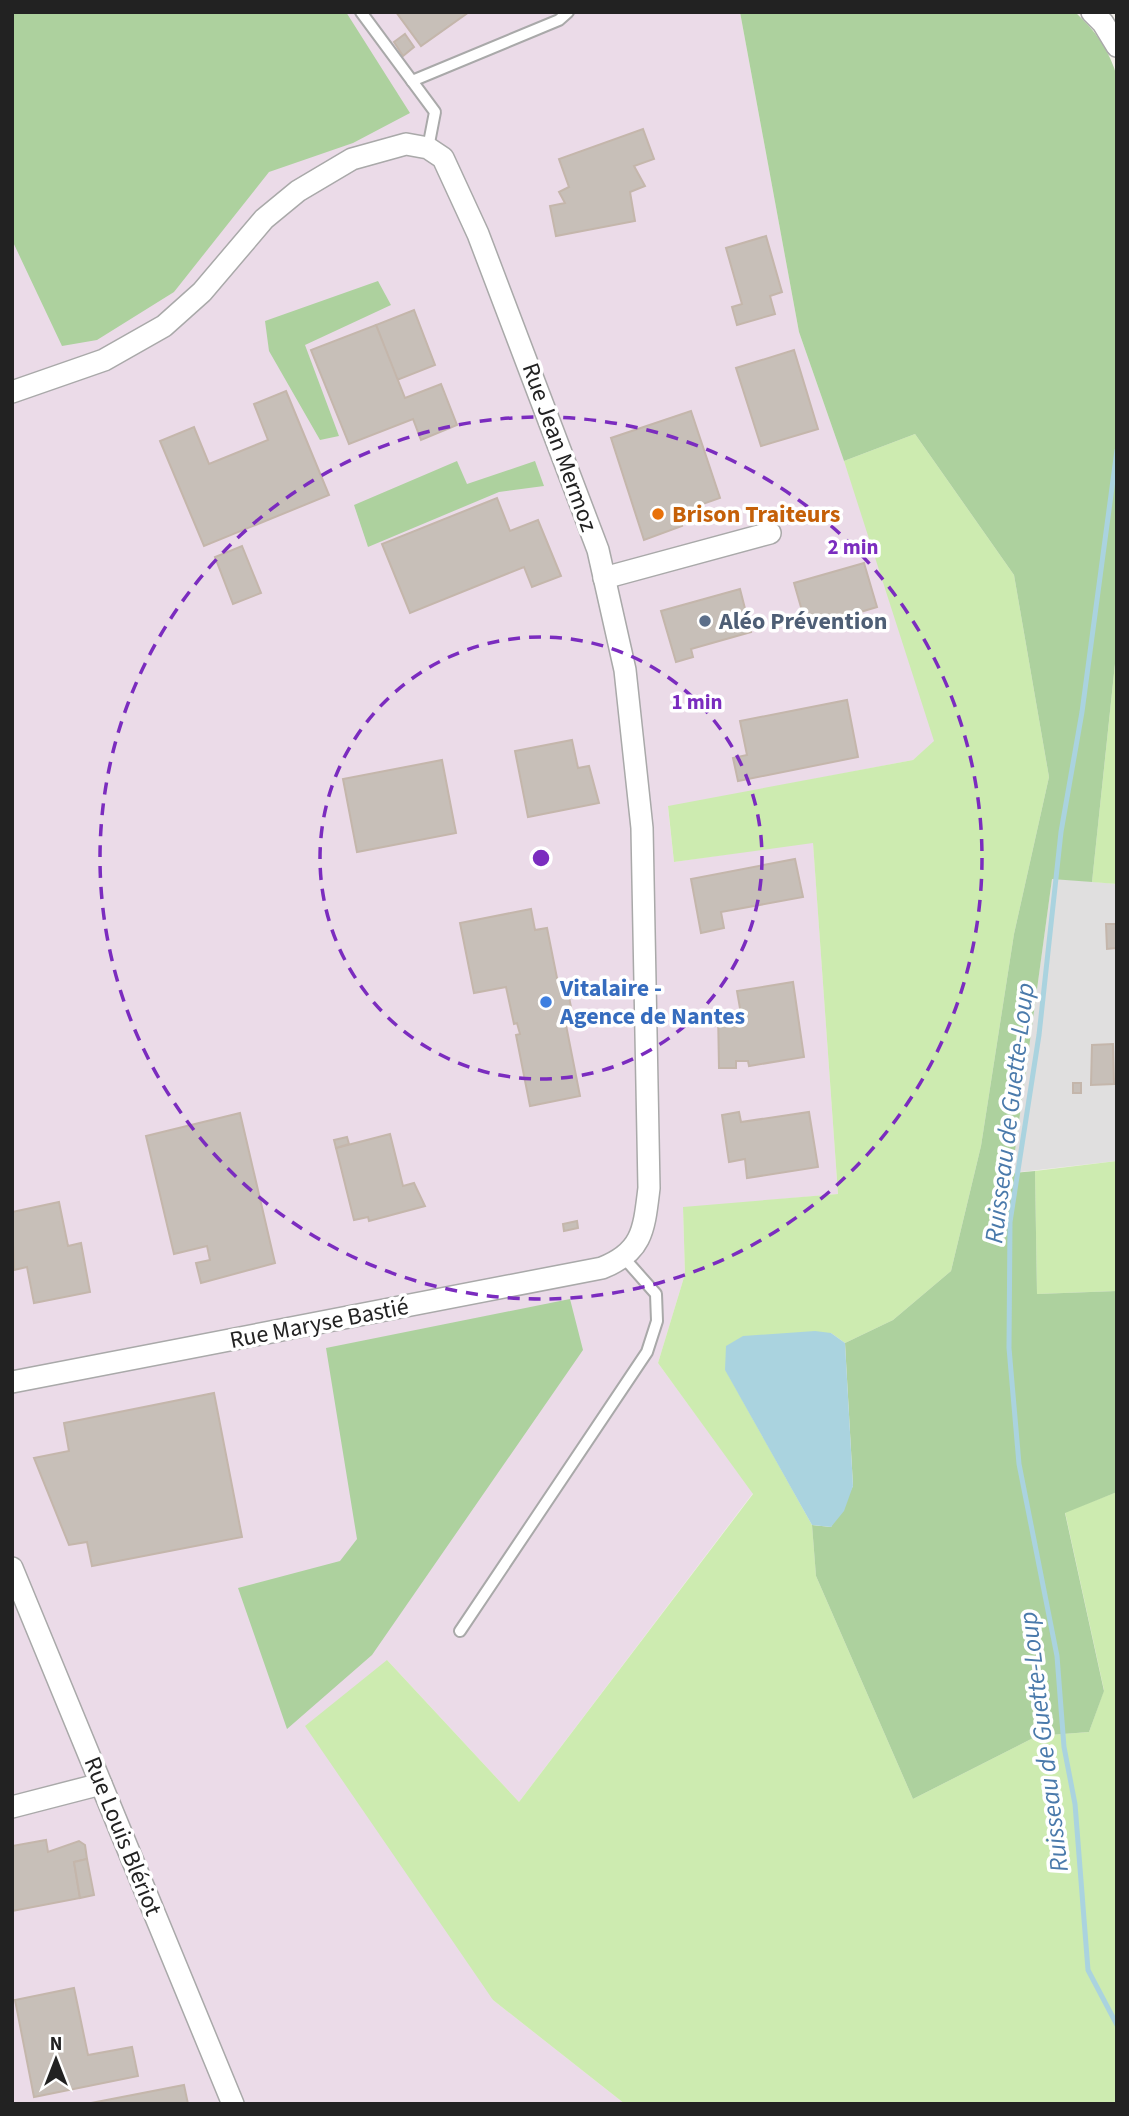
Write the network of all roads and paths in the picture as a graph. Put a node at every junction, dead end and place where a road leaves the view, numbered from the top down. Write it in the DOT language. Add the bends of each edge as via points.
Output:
graph roads {
  1 [pos="361,12"];
  2 [pos="568,12"];
  3 [pos="1091,12"];
  4 [pos="1117,47"];
  5 [pos="412,81"];
  6 [pos="428,148"];
  7 [pos="12,392"];
  8 [pos="770,533"];
  9 [pos="604,578"];
  10 [pos="625,1259"];
  11 [pos="12,1382"];
  12 [pos="12,1568"];
  13 [pos="460,1631"];
  14 [pos="101,1784"];
  15 [pos="12,1807"];
  16 [pos="233,2104"];
  1 -- 5 [label="lane"];
  2 -- 5 [label="lane"];
  3 -- 4 [label="street"];
  5 -- 6 [label="lane" via="435,112"];
  6 -- 7 [label="street" via="406,144 352,159 298,191 264,219 202,292 164,326 104,360"];
  6 -- 9 [label="street, Rue Jean Mermoz" via="443,158 478,234 554,429"];
  8 -- 9 [label="street"];
  9 -- 10 [label="street, Rue Jean Mermoz" via="625,670 642,828 649,1188 637,1242"];
  10 -- 11 [label="street, Rue Maryse Bastié" via="555,1278"];
  10 -- 13 [label="lane" via="656,1294 657,1321 647,1352"];
  12 -- 14 [label="street, Rue Louis Blériot"];
  14 -- 15 [label="street"];
  14 -- 16 [label="street, Rue Louis Blériot"];
}
